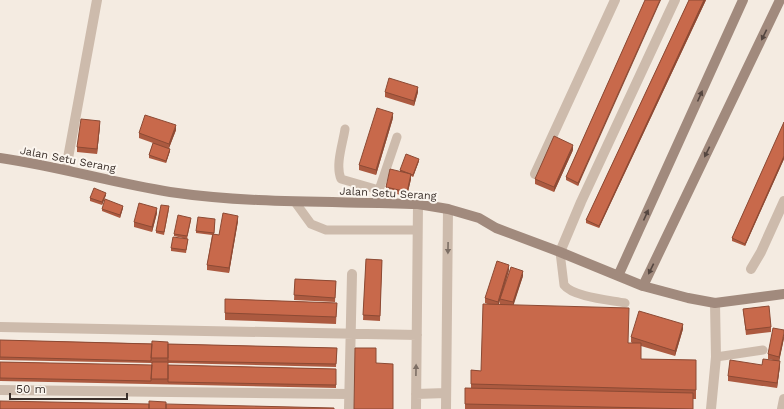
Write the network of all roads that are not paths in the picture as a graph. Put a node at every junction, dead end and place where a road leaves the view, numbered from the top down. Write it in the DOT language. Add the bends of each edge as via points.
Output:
graph roads {
  1 [pos="98,0"];
  2 [pos="615,0"];
  3 [pos="675,0"];
  4 [pos="743,0"];
  5 [pos="780,0"];
  6 [pos="345,129"];
  7 [pos="397,137"];
  8 [pos="0,158"];
  9 [pos="66,169"];
  10 [pos="535,174"];
  11 [pos="380,190"];
  12 [pos="784,201"];
  13 [pos="295,202"];
  14 [pos="379,203"];
  15 [pos="418,204"];
  16 [pos="448,209"];
  17 [pos="417,230"];
  18 [pos="560,252"];
  19 [pos="751,269"];
  20 [pos="352,274"];
  21 [pos="618,276"];
  22 [pos="643,286"];
  23 [pos="784,294"];
  24 [pos="716,303"];
  25 [pos="625,304"];
  26 [pos="0,327"];
  27 [pos="350,333"];
  28 [pos="417,336"];
  29 [pos="763,350"];
  30 [pos="716,357"];
  31 [pos="0,390"];
  32 [pos="446,393"];
  33 [pos="349,394"];
  34 [pos="416,394"];
  35 [pos="784,399"];
  36 [pos="349,409"];
  37 [pos="416,409"];
  38 [pos="446,409"];
  39 [pos="711,409"];
  40 [pos="782,409"];
  1 -- 9 [label="street"];
  2 -- 10 [label="street"];
  3 -- 18 [label="street" via="580,202"];
  21 -- 4 [label="street, one-way"];
  5 -- 22 [label="street, one-way"];
  6 -- 11 [label="lane" via="339,174 341,179"];
  7 -- 11 [label="lane"];
  8 -- 9 [label="street, Jalan Setu Serang"];
  9 -- 13 [label="street, Jalan Setu Serang" via="168,192 227,199"];
  11 -- 14 [label="lane"];
  12 -- 19 [label="street"];
  13 -- 14 [label="street, Jalan Setu Serang"];
  13 -- 17 [label="lane" via="311,224 326,230"];
  14 -- 15 [label="street, Jalan Setu Serang"];
  15 -- 16 [label="street, Jalan Setu Serang"];
  15 -- 17 [label="street"];
  16 -- 18 [label="street, Jalan Setu Serang" via="479,218 496,228"];
  16 -- 32 [label="street, one-way"];
  17 -- 28 [label="street"];
  18 -- 21 [label="street, Jalan Setu Serang"];
  18 -- 25 [label="lane" via="566,288 575,293"];
  20 -- 27 [label="street"];
  21 -- 22 [label="street, Jalan Setu Serang"];
  22 -- 24 [label="street, Jalan Setu Serang"];
  23 -- 24 [label="street, Jalan Setu Serang"];
  24 -- 30 [label="street"];
  26 -- 27 [label="street"];
  27 -- 28 [label="street"];
  27 -- 33 [label="street"];
  34 -- 28 [label="street, one-way"];
  29 -- 30 [label="lane"];
  30 -- 39 [label="street"];
  31 -- 33 [label="street"];
  32 -- 34 [label="street"];
  32 -- 38 [label="street"];
  33 -- 36 [label="street"];
  34 -- 37 [label="street"];
  35 -- 40 [label="street"];
}
